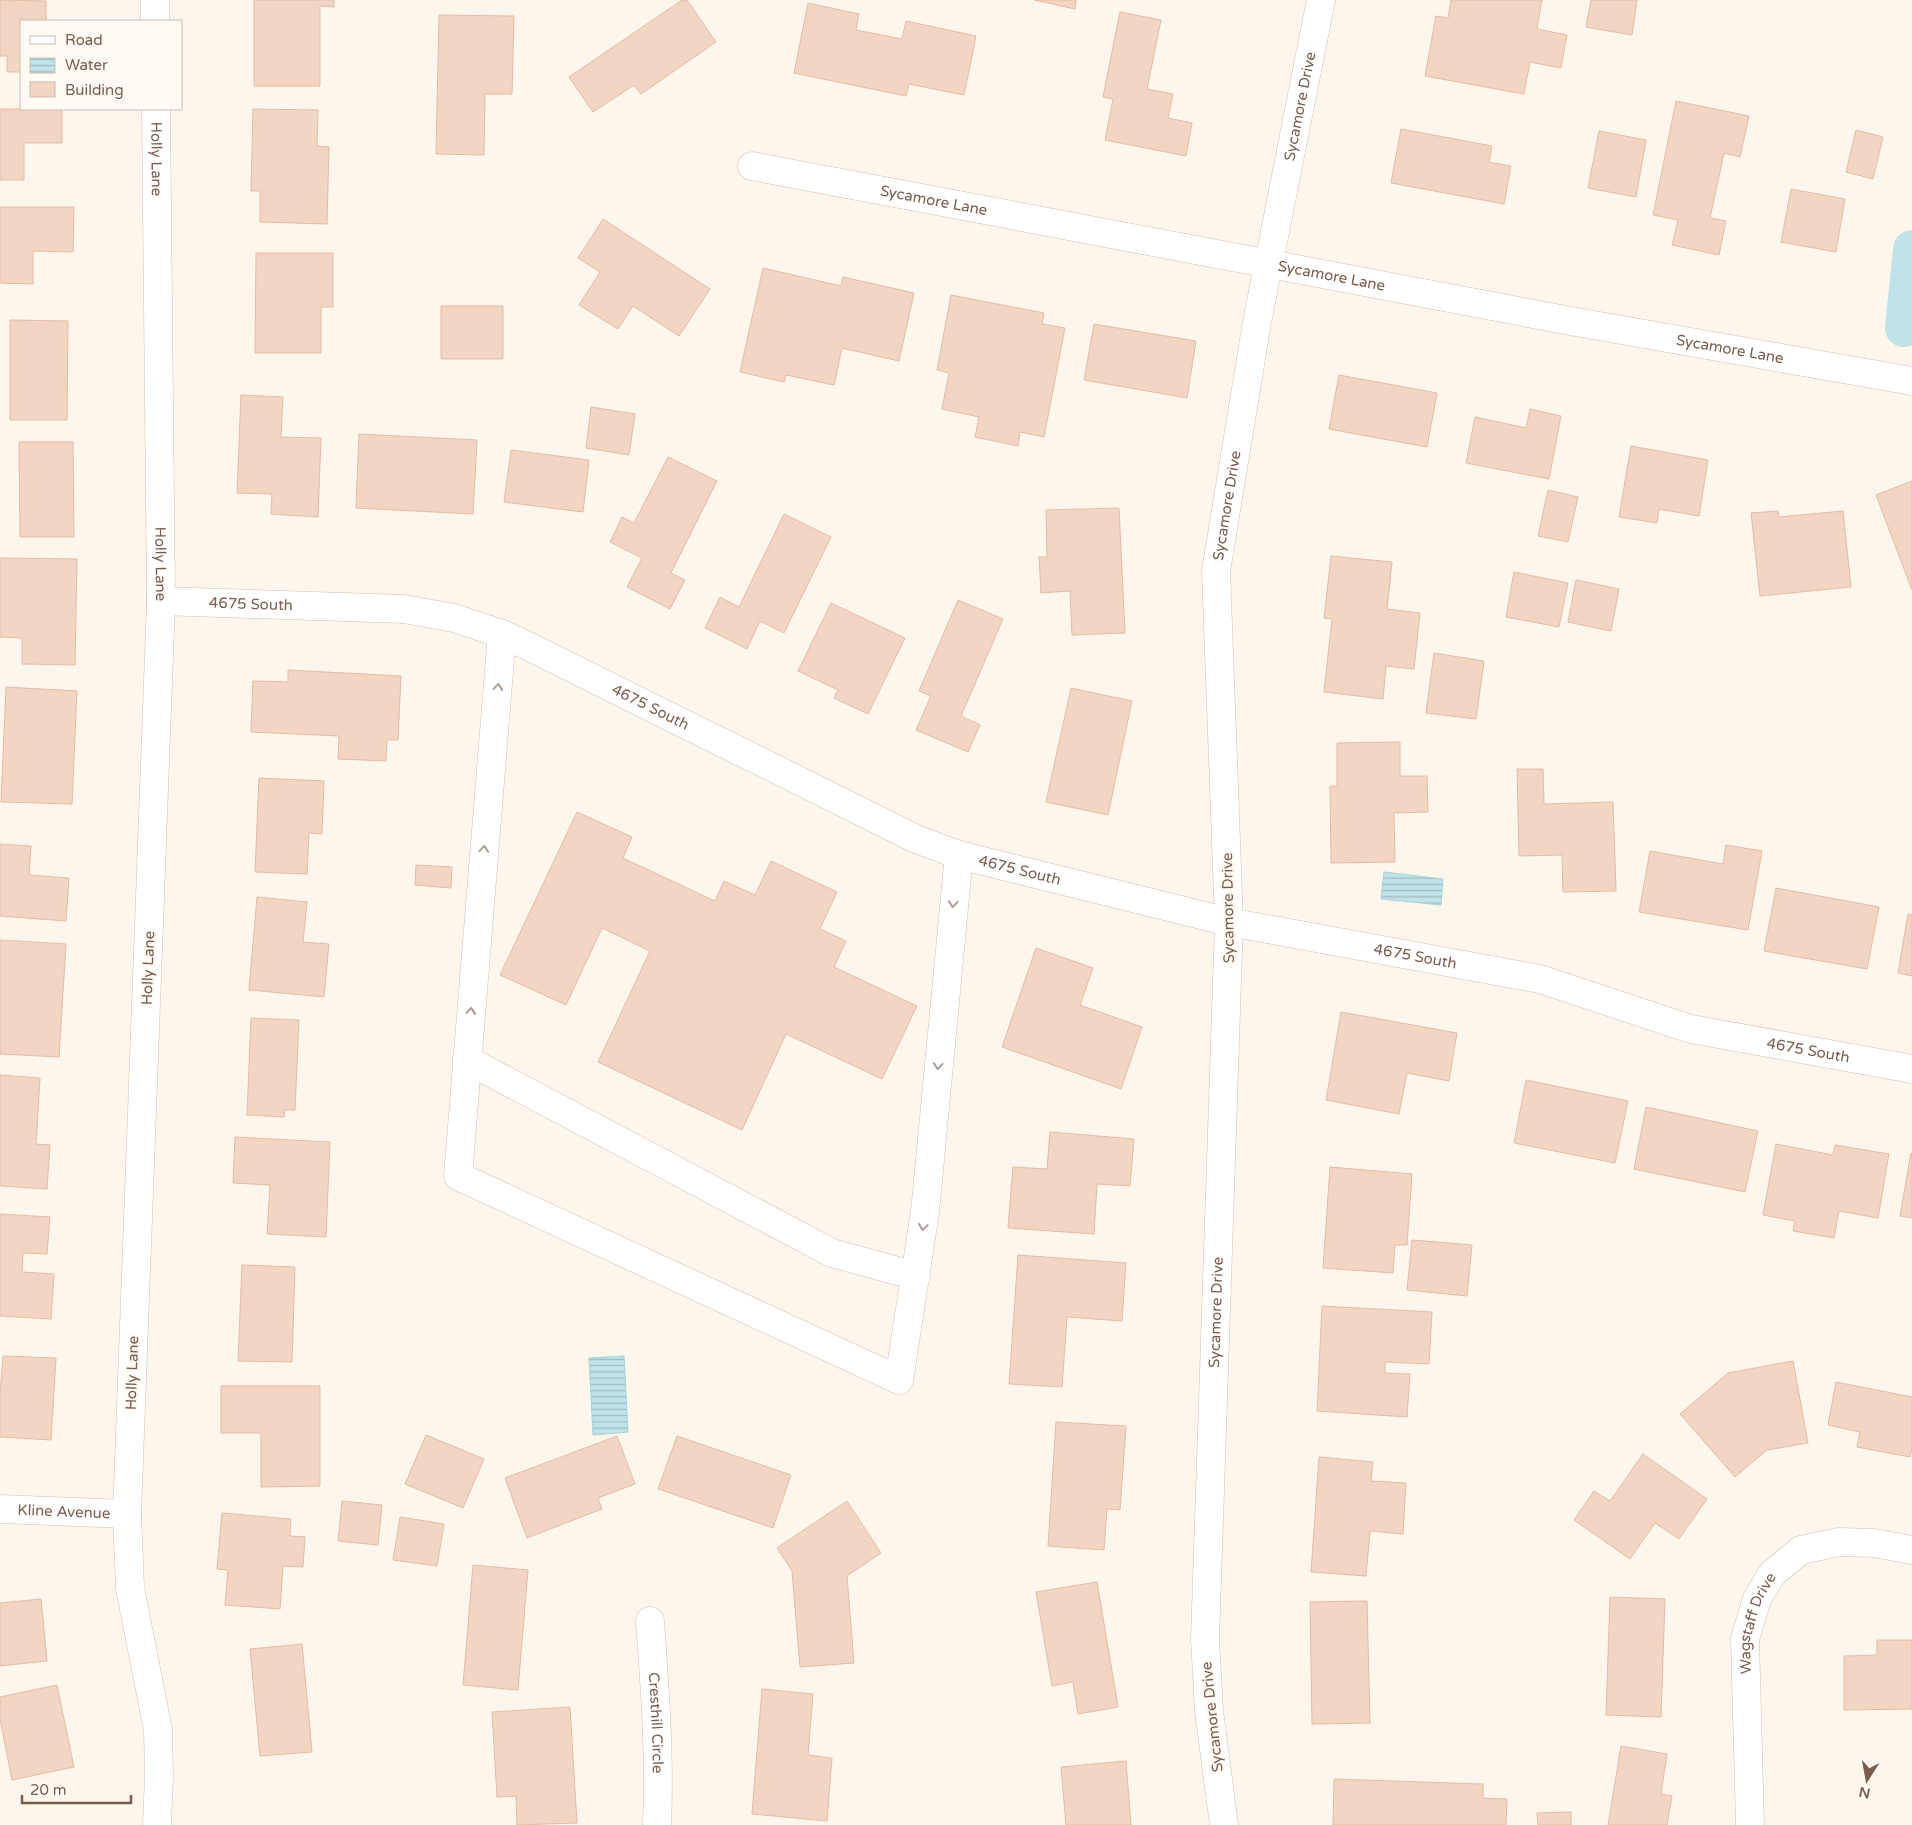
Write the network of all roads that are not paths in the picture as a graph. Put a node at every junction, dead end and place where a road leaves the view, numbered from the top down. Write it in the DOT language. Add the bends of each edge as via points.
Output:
graph roads {
  1 [pos="155,0"];
  2 [pos="1321,0"];
  3 [pos="155,20"];
  4 [pos="156,110"];
  5 [pos="752,166"];
  6 [pos="1269,264"];
  7 [pos="1912,380"];
  8 [pos="161,601"];
  9 [pos="502,634"];
  10 [pos="958,855"];
  11 [pos="1229,922"];
  12 [pos="467,1060"];
  13 [pos="1912,1069"];
  14 [pos="916,1276"];
  15 [pos="0,1510"];
  16 [pos="127,1514"];
  17 [pos="1912,1550"];
  18 [pos="650,1621"];
  19 [pos="157,1825"];
  20 [pos="657,1825"];
  21 [pos="1224,1825"];
  22 [pos="1750,1825"];
  1 -- 3 [label="street"];
  2 -- 6 [label="street, Sycamore Drive"];
  4 -- 8 [label="street, Holly Lane"];
  5 -- 6 [label="street, Sycamore Lane"];
  6 -- 7 [label="street, Sycamore Lane"];
  6 -- 11 [label="street, Sycamore Drive" via="1216,570"];
  8 -- 9 [label="street, 4675 South" via="404,609 454,618"];
  8 -- 16 [label="street, Holly Lane"];
  9 -- 10 [label="street, 4675 South" via="909,835"];
  12 -- 9 [label="street, one-way"];
  10 -- 11 [label="street, 4675 South"];
  10 -- 14 [label="street, one-way" via="926,1202"];
  11 -- 13 [label="street, 4675 South" via="1540,979 1691,1028"];
  11 -- 21 [label="street, Sycamore Drive" via="1205,1640 1209,1711"];
  12 -- 14 [label="street" via="832,1253"];
  12 -- 14 [label="street" via="458,1176 898,1380"];
  15 -- 16 [label="street, Kline Avenue"];
  16 -- 19 [label="street, Holly Lane" via="130,1588 158,1730"];
  17 -- 22 [label="street, Wagstaff Drive" via="1874,1543 1839,1542 1801,1550 1772,1574 1757,1599 1745,1639"];
  18 -- 20 [label="street, Cresthill Circle" via="657,1718"];
}
